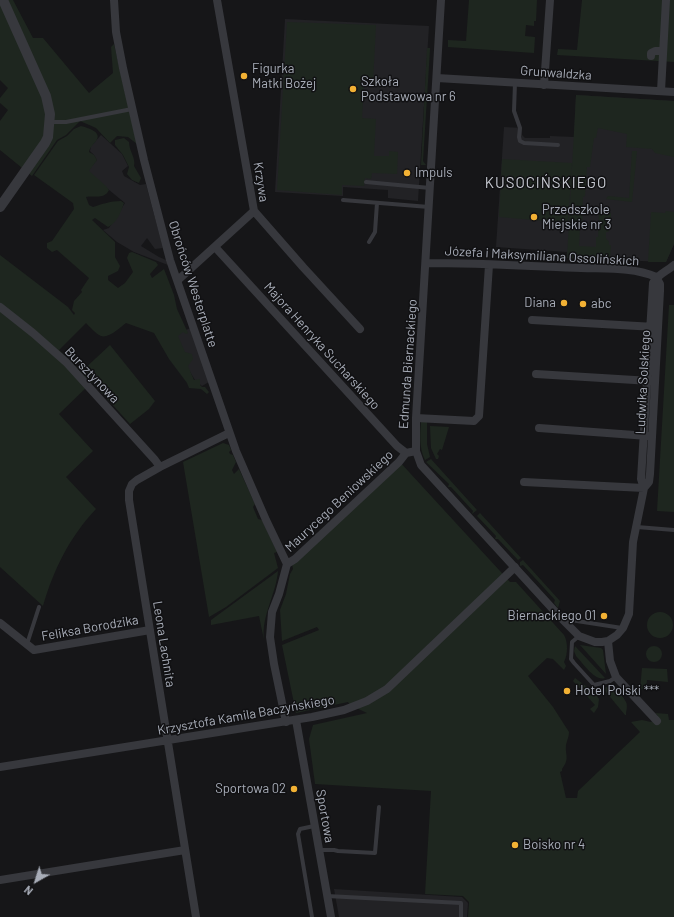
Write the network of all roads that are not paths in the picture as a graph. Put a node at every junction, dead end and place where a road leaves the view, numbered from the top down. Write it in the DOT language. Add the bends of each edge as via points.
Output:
graph roads {
  1 [pos="3,0"];
  2 [pos="114,0"];
  3 [pos="217,0"];
  4 [pos="441,0"];
  5 [pos="550,0"];
  6 [pos="666,0"];
  7 [pos="663,51"];
  8 [pos="651,56"];
  9 [pos="437,78"];
  10 [pos="515,82"];
  11 [pos="544,85"];
  12 [pos="661,91"];
  13 [pos="674,92"];
  14 [pos="133,109"];
  15 [pos="50,122"];
  16 [pos="558,145"];
  17 [pos="366,182"];
  18 [pos="431,188"];
  19 [pos="342,200"];
  20 [pos="377,203"];
  21 [pos="0,207"];
  22 [pos="430,207"];
  23 [pos="254,211"];
  24 [pos="369,242"];
  25 [pos="215,247"];
  26 [pos="426,263"];
  27 [pos="489,265"];
  28 [pos="674,265"];
  29 [pos="656,277"];
  30 [pos="178,280"];
  31 [pos="0,307"];
  32 [pos="532,320"];
  33 [pos="649,326"];
  34 [pos="658,327"];
  35 [pos="360,329"];
  36 [pos="536,374"];
  37 [pos="646,380"];
  38 [pos="655,381"];
  39 [pos="416,418"];
  40 [pos="539,428"];
  41 [pos="229,433"];
  42 [pos="643,436"];
  43 [pos="652,436"];
  44 [pos="416,451"];
  45 [pos="406,453"];
  46 [pos="160,467"];
  47 [pos="524,482"];
  48 [pos="644,488"];
  49 [pos="636,526"];
  50 [pos="674,530"];
  51 [pos="287,564"];
  52 [pos="515,567"];
  53 [pos="40,607"];
  54 [pos="561,618"];
  55 [pos="0,623"];
  56 [pos="623,628"];
  57 [pos="150,630"];
  58 [pos="579,636"];
  59 [pos="608,641"];
  60 [pos="30,647"];
  61 [pos="616,677"];
  62 [pos="296,720"];
  63 [pos="286,722"];
  64 [pos="657,722"];
  65 [pos="167,740"];
  66 [pos="0,767"];
  67 [pos="379,807"];
  68 [pos="314,826"];
  69 [pos="185,850"];
  70 [pos="319,850"];
  71 [pos="0,880"];
  72 [pos="327,896"];
  73 [pos="196,917"];
  74 [pos="312,917"];
  75 [pos="330,917"];
  76 [pos="461,917"];
  1 -- 15 [label="street" via="46,96"];
  2 -- 14 [label="street, Obrońców Westerplatte" via="116,32"];
  3 -- 23 [label="street, Krzywa"];
  4 -- 9 [label="street, Edmunda Biernackiego"];
  5 -- 11 [label="street"];
  6 -- 7 [label="street"];
  7 -- 8 [label="street" via="655,51"];
  7 -- 12 [label="street"];
  9 -- 10 [label="street, Grunwaldzka"];
  9 -- 18 [label="street, Edmunda Biernackiego"];
  10 -- 11 [label="street, Grunwaldzka"];
  10 -- 16 [label="lane" via="514,112 520,128 520,141"];
  11 -- 12 [label="street, Grunwaldzka"];
  12 -- 13 [label="street, Grunwaldzka"];
  14 -- 15 [label="lane" via="66,122"];
  14 -- 30 [label="street, Obrońców Westerplatte" via="162,230"];
  15 -- 21 [label="street" via="45,143"];
  17 -- 18 [label="lane"];
  18 -- 22 [label="street, Edmunda Biernackiego"];
  19 -- 20 [label="lane"];
  20 -- 22 [label="lane"];
  20 -- 24 [label="lane" via="375,232"];
  22 -- 26 [label="street, Edmunda Biernackiego"];
  23 -- 25 [label="street"];
  23 -- 35 [label="street, Krzywa"];
  25 -- 30 [label="street"];
  25 -- 45 [label="street, Majora Henryka Sucharskiego"];
  26 -- 27 [label="street, Józefa i Maksymiliana Ossolińskich"];
  26 -- 39 [label="street, Edmunda Biernackiego"];
  27 -- 29 [label="street, Józefa i Maksymiliana Ossolińskich" via="629,271"];
  27 -- 39 [label="street" via="479,416 474,421"];
  28 -- 29 [label="street"];
  29 -- 33 [label="street, Ludwika Solskiego" via="653,283"];
  29 -- 34 [label="street, Ludwika Solskiego" via="660,284"];
  30 -- 41 [label="street, Obrońców Westerplatte"];
  31 -- 46 [label="street, Bursztynowa" via="67,363"];
  32 -- 33 [label="street"];
  33 -- 34 [label="street"];
  33 -- 37 [label="street, Ludwika Solskiego"];
  34 -- 38 [label="street, Ludwika Solskiego"];
  36 -- 37 [label="street"];
  37 -- 38 [label="street"];
  37 -- 42 [label="street, Ludwika Solskiego"];
  38 -- 43 [label="street, Ludwika Solskiego"];
  39 -- 44 [label="street, Edmunda Biernackiego"];
  40 -- 42 [label="street"];
  41 -- 46 [label="street, Leona Lachnita"];
  41 -- 51 [label="street, Obrońców Westerplatte"];
  42 -- 43 [label="street"];
  42 -- 48 [label="street, Ludwika Solskiego" via="641,479"];
  43 -- 48 [label="street, Ludwika Solskiego" via="649,482"];
  44 -- 45 [label="street"];
  44 -- 52 [label="street, Edmunda Biernackiego" via="421,464"];
  45 -- 51 [label="street, Maurycego Beniowskiego" via="389,472"];
  46 -- 57 [label="street, Leona Lachnita" via="137,480 129,491"];
  47 -- 48 [label="street"];
  48 -- 49 [label="street, Ludwika Solskiego"];
  49 -- 50 [label="lane"];
  49 -- 56 [label="street, Ludwika Solskiego" via="629,614"];
  51 -- 63 [label="street" via="272,612 270,637"];
  52 -- 54 [label="street, Edmunda Biernackiego"];
  52 -- 62 [label="street, Krzysztofa Kamila Baczyńskiego" via="387,689 367,701 344,710"];
  53 -- 60 [label="lane"];
  54 -- 56 [label="lane"];
  54 -- 58 [label="street, Edmunda Biernackiego"];
  55 -- 60 [label="street"];
  56 -- 59 [label="street"];
  57 -- 60 [label="street, Feliksa Borodzika"];
  57 -- 65 [label="street, Leona Lachnita"];
  58 -- 59 [label="street, Edmunda Biernackiego" via="595,642"];
  58 -- 61 [label="lane" via="572,642 571,659 574,663 594,685"];
  59 -- 61 [label="street" via="610,661"];
  61 -- 64 [label="street"];
  62 -- 63 [label="street, Krzysztofa Kamila Baczyńskiego"];
  62 -- 68 [label="street, Sportowa"];
  63 -- 65 [label="street, Krzysztofa Kamila Baczyńskiego"];
  65 -- 66 [label="street, Krzysztofa Kamila Baczyńskiego"];
  65 -- 69 [label="street, Leona Lachnita"];
  67 -- 70 [label="lane" via="375,853"];
  68 -- 70 [label="street, Sportowa"];
  68 -- 74 [label="lane" via="300,829 298,834"];
  69 -- 71 [label="street"];
  69 -- 73 [label="street, Leona Lachnita"];
  70 -- 72 [label="street, Sportowa"];
  72 -- 75 [label="street, Sportowa"];
  72 -- 76 [label="lane" via="461,903"];
}
